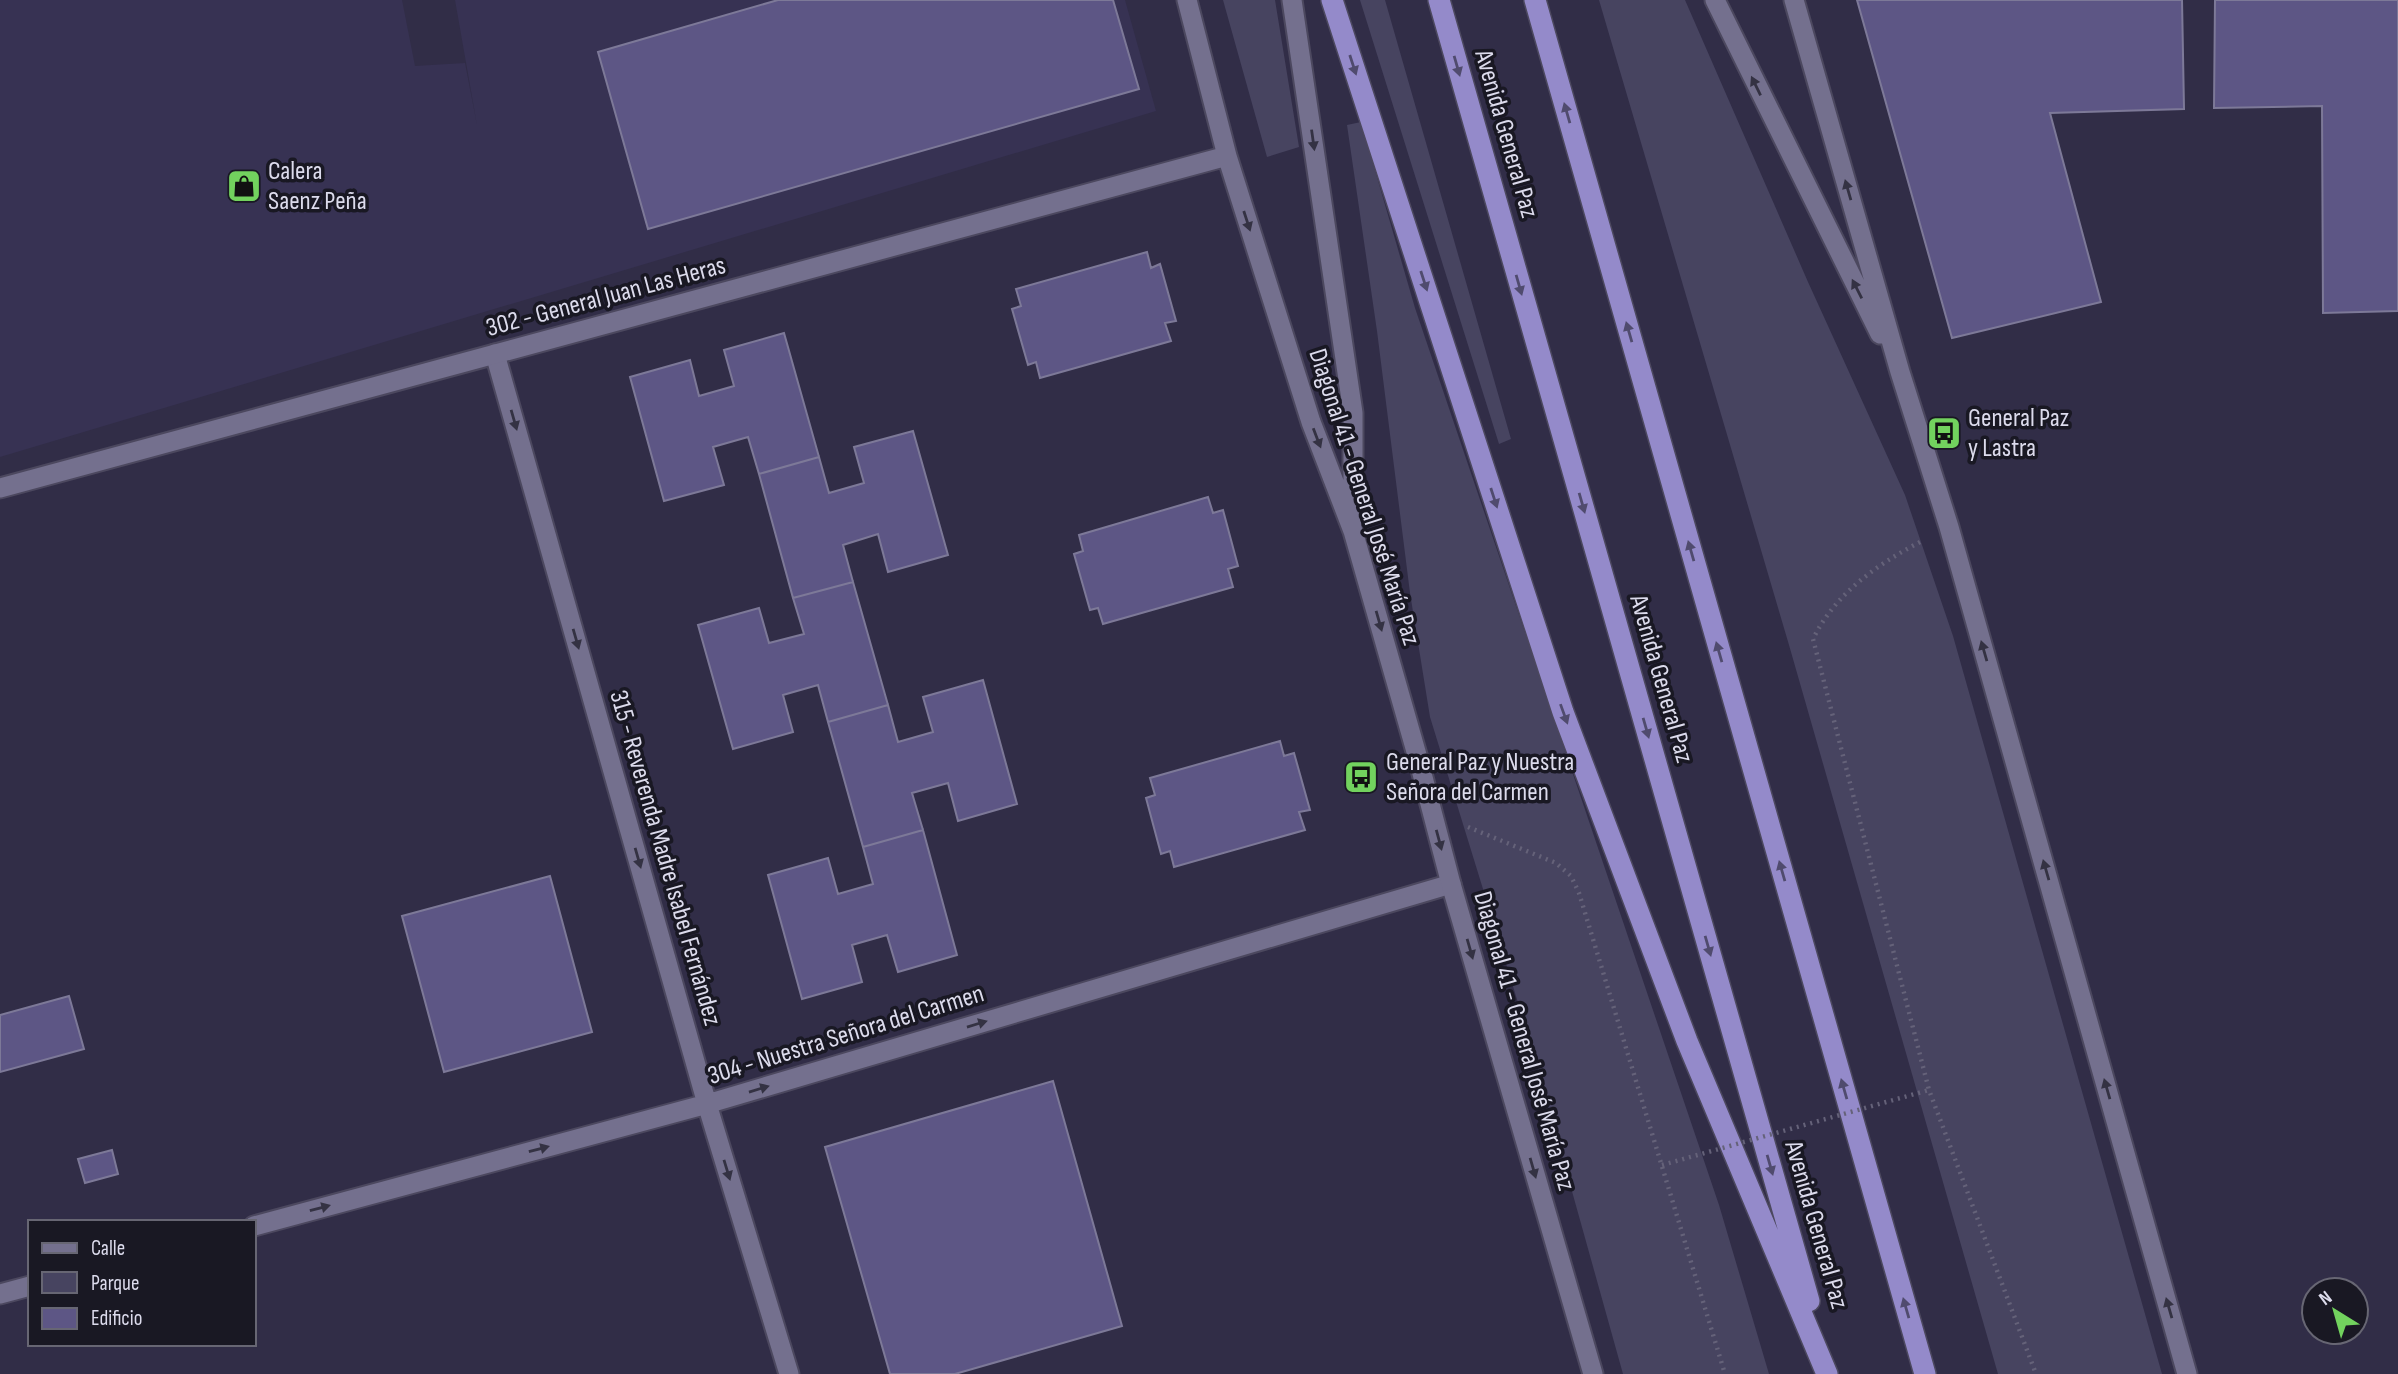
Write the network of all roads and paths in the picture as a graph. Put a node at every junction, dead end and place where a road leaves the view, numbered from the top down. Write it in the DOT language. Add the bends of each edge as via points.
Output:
graph roads {
  1 [pos="1187,0"];
  2 [pos="1292,0"];
  3 [pos="1332,0"];
  4 [pos="1439,0"];
  5 [pos="1535,0"];
  6 [pos="1715,0"];
  7 [pos="1794,0"];
  8 [pos="1227,156"];
  9 [pos="495,354"];
  10 [pos="1900,372"];
  11 [pos="0,488"];
  12 [pos="1949,527"];
  13 [pos="1353,531"];
  14 [pos="1434,821"];
  15 [pos="1451,884"];
  16 [pos="1930,1090"];
  17 [pos="708,1104"];
  18 [pos="1662,1165"];
  19 [pos="256,1225"];
  20 [pos="28,1287"];
  21 [pos="0,1294"];
  22 [pos="789,1374"];
  23 [pos="1593,1374"];
  24 [pos="1725,1374"];
  25 [pos="1828,1374"];
  26 [pos="1925,1374"];
  27 [pos="2036,1374"];
  28 [pos="2187,1374"];
  1 -- 8 [label="street, Diagonal 41 - General José María Paz"];
  2 -- 13 [label="street, one-way" via="1353,413"];
  3 -- 25 [label="highway, one-way" via="1563,712 1687,1041"];
  4 -- 25 [label="highway, Avenida General Paz, one-way"];
  26 -- 5 [label="highway, one-way"];
  10 -- 6 [label="street, one-way"];
  10 -- 7 [label="street, one-way"];
  8 -- 9 [label="street, 302 - General Juan Las Heras"];
  8 -- 13 [label="street, Diagonal 41 - General José María Paz, one-way" via="1311,422"];
  9 -- 11 [label="street, 302 - General Juan Las Heras"];
  9 -- 17 [label="street, 315 - Reverenda Madre Isabel Fernández, one-way"];
  10 -- 12 [label="street"];
  12 -- 16 [label="path" via="1878,566 1838,600 1813,639"];
  28 -- 12 [label="street, one-way"];
  13 -- 14 [label="street, Diagonal 41 - General José María Paz, one-way"];
  14 -- 15 [label="street, Diagonal 41 - General José María Paz, one-way"];
  14 -- 18 [label="path" via="1474,829 1556,863 1571,876"];
  17 -- 15 [label="street, 304 - Nuestra Señora del Carmen, one-way"];
  15 -- 23 [label="street, Diagonal 41 - General José María Paz, one-way"];
  16 -- 18 [label="path, bridge"];
  16 -- 27 [label="path"];
  19 -- 17 [label="street, 304 - Nuestra Señora del Carmen, one-way"];
  17 -- 22 [label="street, 315 - Reverenda Madre Isabel Fernández, one-way"];
  18 -- 24 [label="path"];
  20 -- 21 [label="street"];
}
